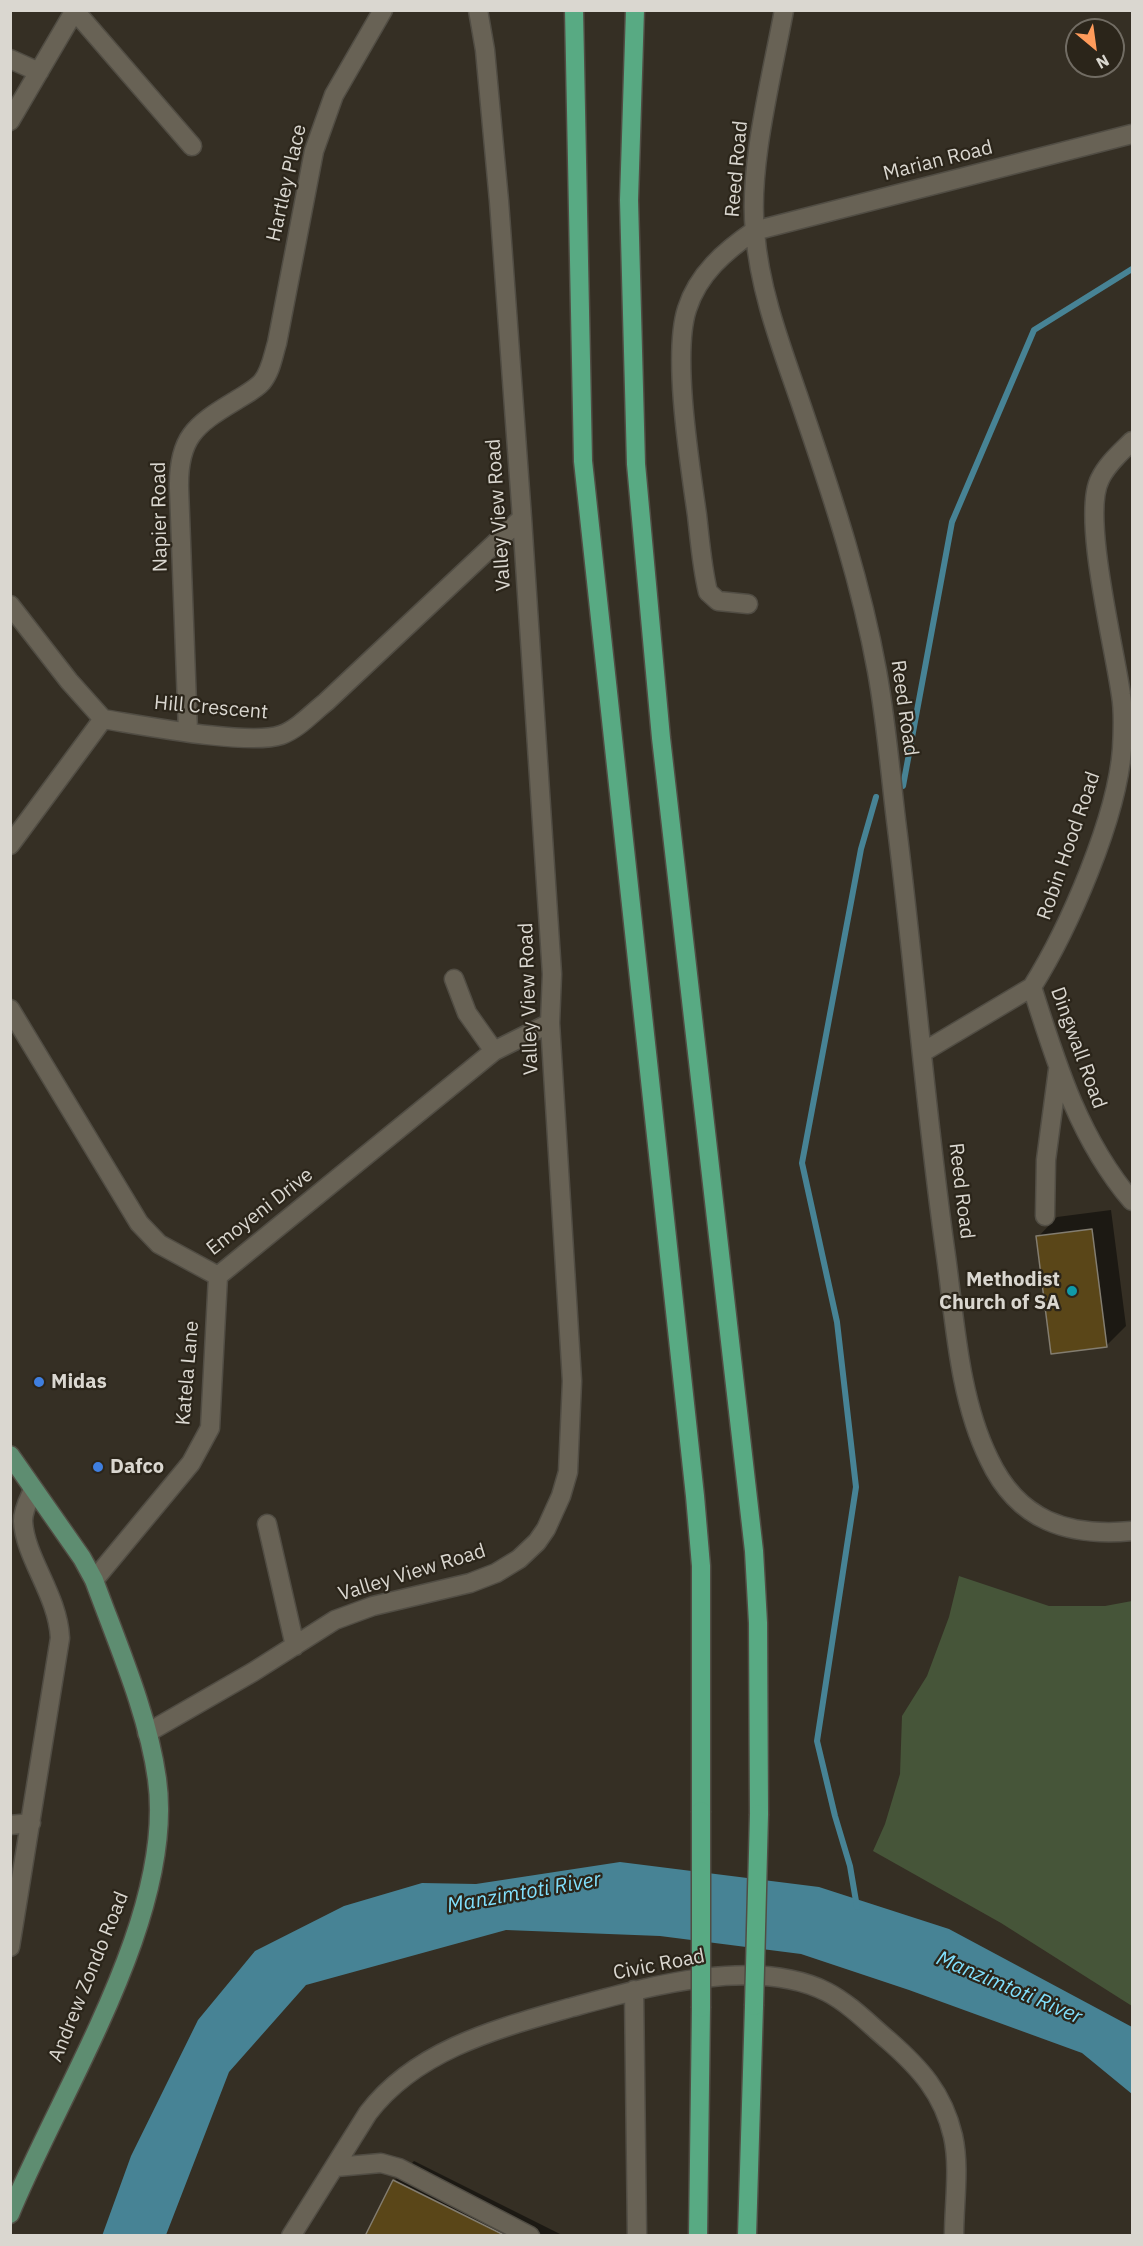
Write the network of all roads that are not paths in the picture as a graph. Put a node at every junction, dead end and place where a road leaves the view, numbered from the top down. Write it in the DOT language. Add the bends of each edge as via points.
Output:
graph roads {
  1 [pos="383,10"];
  2 [pos="477,10"];
  3 [pos="574,10"];
  4 [pos="635,10"];
  5 [pos="784,10"];
  6 [pos="75,11"];
  7 [pos="10,59"];
  8 [pos="39,72"];
  9 [pos="10,121"];
  10 [pos="1132,134"];
  11 [pos="192,146"];
  12 [pos="754,231"];
  13 [pos="277,343"];
  14 [pos="1132,441"];
  15 [pos="522,518"];
  16 [pos="748,604"];
  17 [pos="10,605"];
  18 [pos="103,719"];
  19 [pos="188,732"];
  20 [pos="10,845"];
  21 [pos="454,979"];
  22 [pos="1032,987"];
  23 [pos="10,1009"];
  24 [pos="550,1023"];
  25 [pos="494,1051"];
  26 [pos="922,1052"];
  27 [pos="1058,1070"];
  28 [pos="1132,1201"];
  29 [pos="1045,1216"];
  30 [pos="218,1276"];
  31 [pos="10,1455"];
  32 [pos="33,1490"];
  33 [pos="17,1517"];
  34 [pos="267,1524"];
  35 [pos="1132,1531"];
  36 [pos="94,1580"];
  37 [pos="295,1646"];
  38 [pos="147,1733"];
  39 [pos="31,1823"];
  40 [pos="10,1825"];
  41 [pos="10,1947"];
  42 [pos="634,1990"];
  43 [pos="336,2167"];
  44 [pos="10,2214"];
  45 [pos="291,2235"];
  46 [pos="530,2235"];
  47 [pos="637,2235"];
  48 [pos="698,2235"];
  49 [pos="747,2235"];
  50 [pos="954,2235"];
  1 -- 13 [label="street, Hartley Place" via="334,95 314,151"];
  2 -- 15 [label="street, Valley View Road" via="485,50 499,201"];
  3 -- 48 [label="highway, bridge" via="583,461 701,1566"];
  4 -- 49 [label="highway, bridge" via="628,200 636,464 661,738 754,1551 759,1646 759,1814"];
  5 -- 12 [label="street, Reed Road" via="758,162"];
  6 -- 8 [label="street"];
  6 -- 11 [label="street"];
  7 -- 8 [label="street"];
  8 -- 9 [label="street"];
  10 -- 12 [label="street, Marian Road"];
  12 -- 16 [label="street" via="725,251 700,282 686,310 682,339 686,420 708,592 718,601"];
  12 -- 26 [label="street, Reed Road" via="776,331 863,600 888,752"];
  13 -- 19 [label="street, Napier Road" via="261,383 205,419 186,440 181,454"];
  14 -- 22 [label="street, Robin Hood Road" via="1100,479 1094,499 1100,570 1122,698 1120,770 1071,916"];
  15 -- 19 [label="street, Hill Crescent" via="326,702 291,730 267,737"];
  15 -- 24 [label="street, Valley View Road" via="552,974"];
  17 -- 18 [label="street"];
  18 -- 19 [label="street, Hill Crescent"];
  18 -- 20 [label="street"];
  21 -- 25 [label="street" via="467,1013"];
  22 -- 26 [label="street, Dingwall Road"];
  22 -- 27 [label="street, Dingwall Road"];
  23 -- 30 [label="street, Emoyeni Drive" via="139,1223 159,1244"];
  24 -- 25 [label="street, Emoyeni Drive"];
  24 -- 37 [label="street, Valley View Road" via="572,1381 570,1451 561,1496 537,1542 496,1573 354,1612"];
  25 -- 30 [label="street, Emoyeni Drive"];
  26 -- 35 [label="street, Reed Road" via="955,1320 975,1426 999,1479 1032,1515 1060,1526 1094,1532"];
  27 -- 28 [label="street, Dingwall Road" via="1084,1130"];
  27 -- 29 [label="street" via="1046,1160"];
  30 -- 36 [label="street, Katela Lane" via="210,1428 191,1463"];
  31 -- 32 [label="main road, Andrew Zondo Road"];
  32 -- 33 [label="street"];
  32 -- 36 [label="main road, Andrew Zondo Road"];
  33 -- 39 [label="street" via="56,1608 60,1638"];
  34 -- 37 [label="street"];
  36 -- 38 [label="main road, Andrew Zondo Road"];
  37 -- 38 [label="street, Valley View Road"];
  38 -- 44 [label="main road, Andrew Zondo Road" via="158,1781 158,1803 155,1850 144,1907 103,2014"];
  39 -- 40 [label="street"];
  39 -- 41 [label="street"];
  42 -- 43 [label="street, Civic Road" via="522,2021 480,2036 418,2067 382,2095"];
  42 -- 47 [label="street"];
  42 -- 50 [label="street, Civic Road" via="707,1976 780,1978 828,1992 855,2012 916,2064 935,2088 953,2137"];
  43 -- 45 [label="street, Civic Road"];
  43 -- 46 [label="street" via="381,2163 399,2168"];
}
